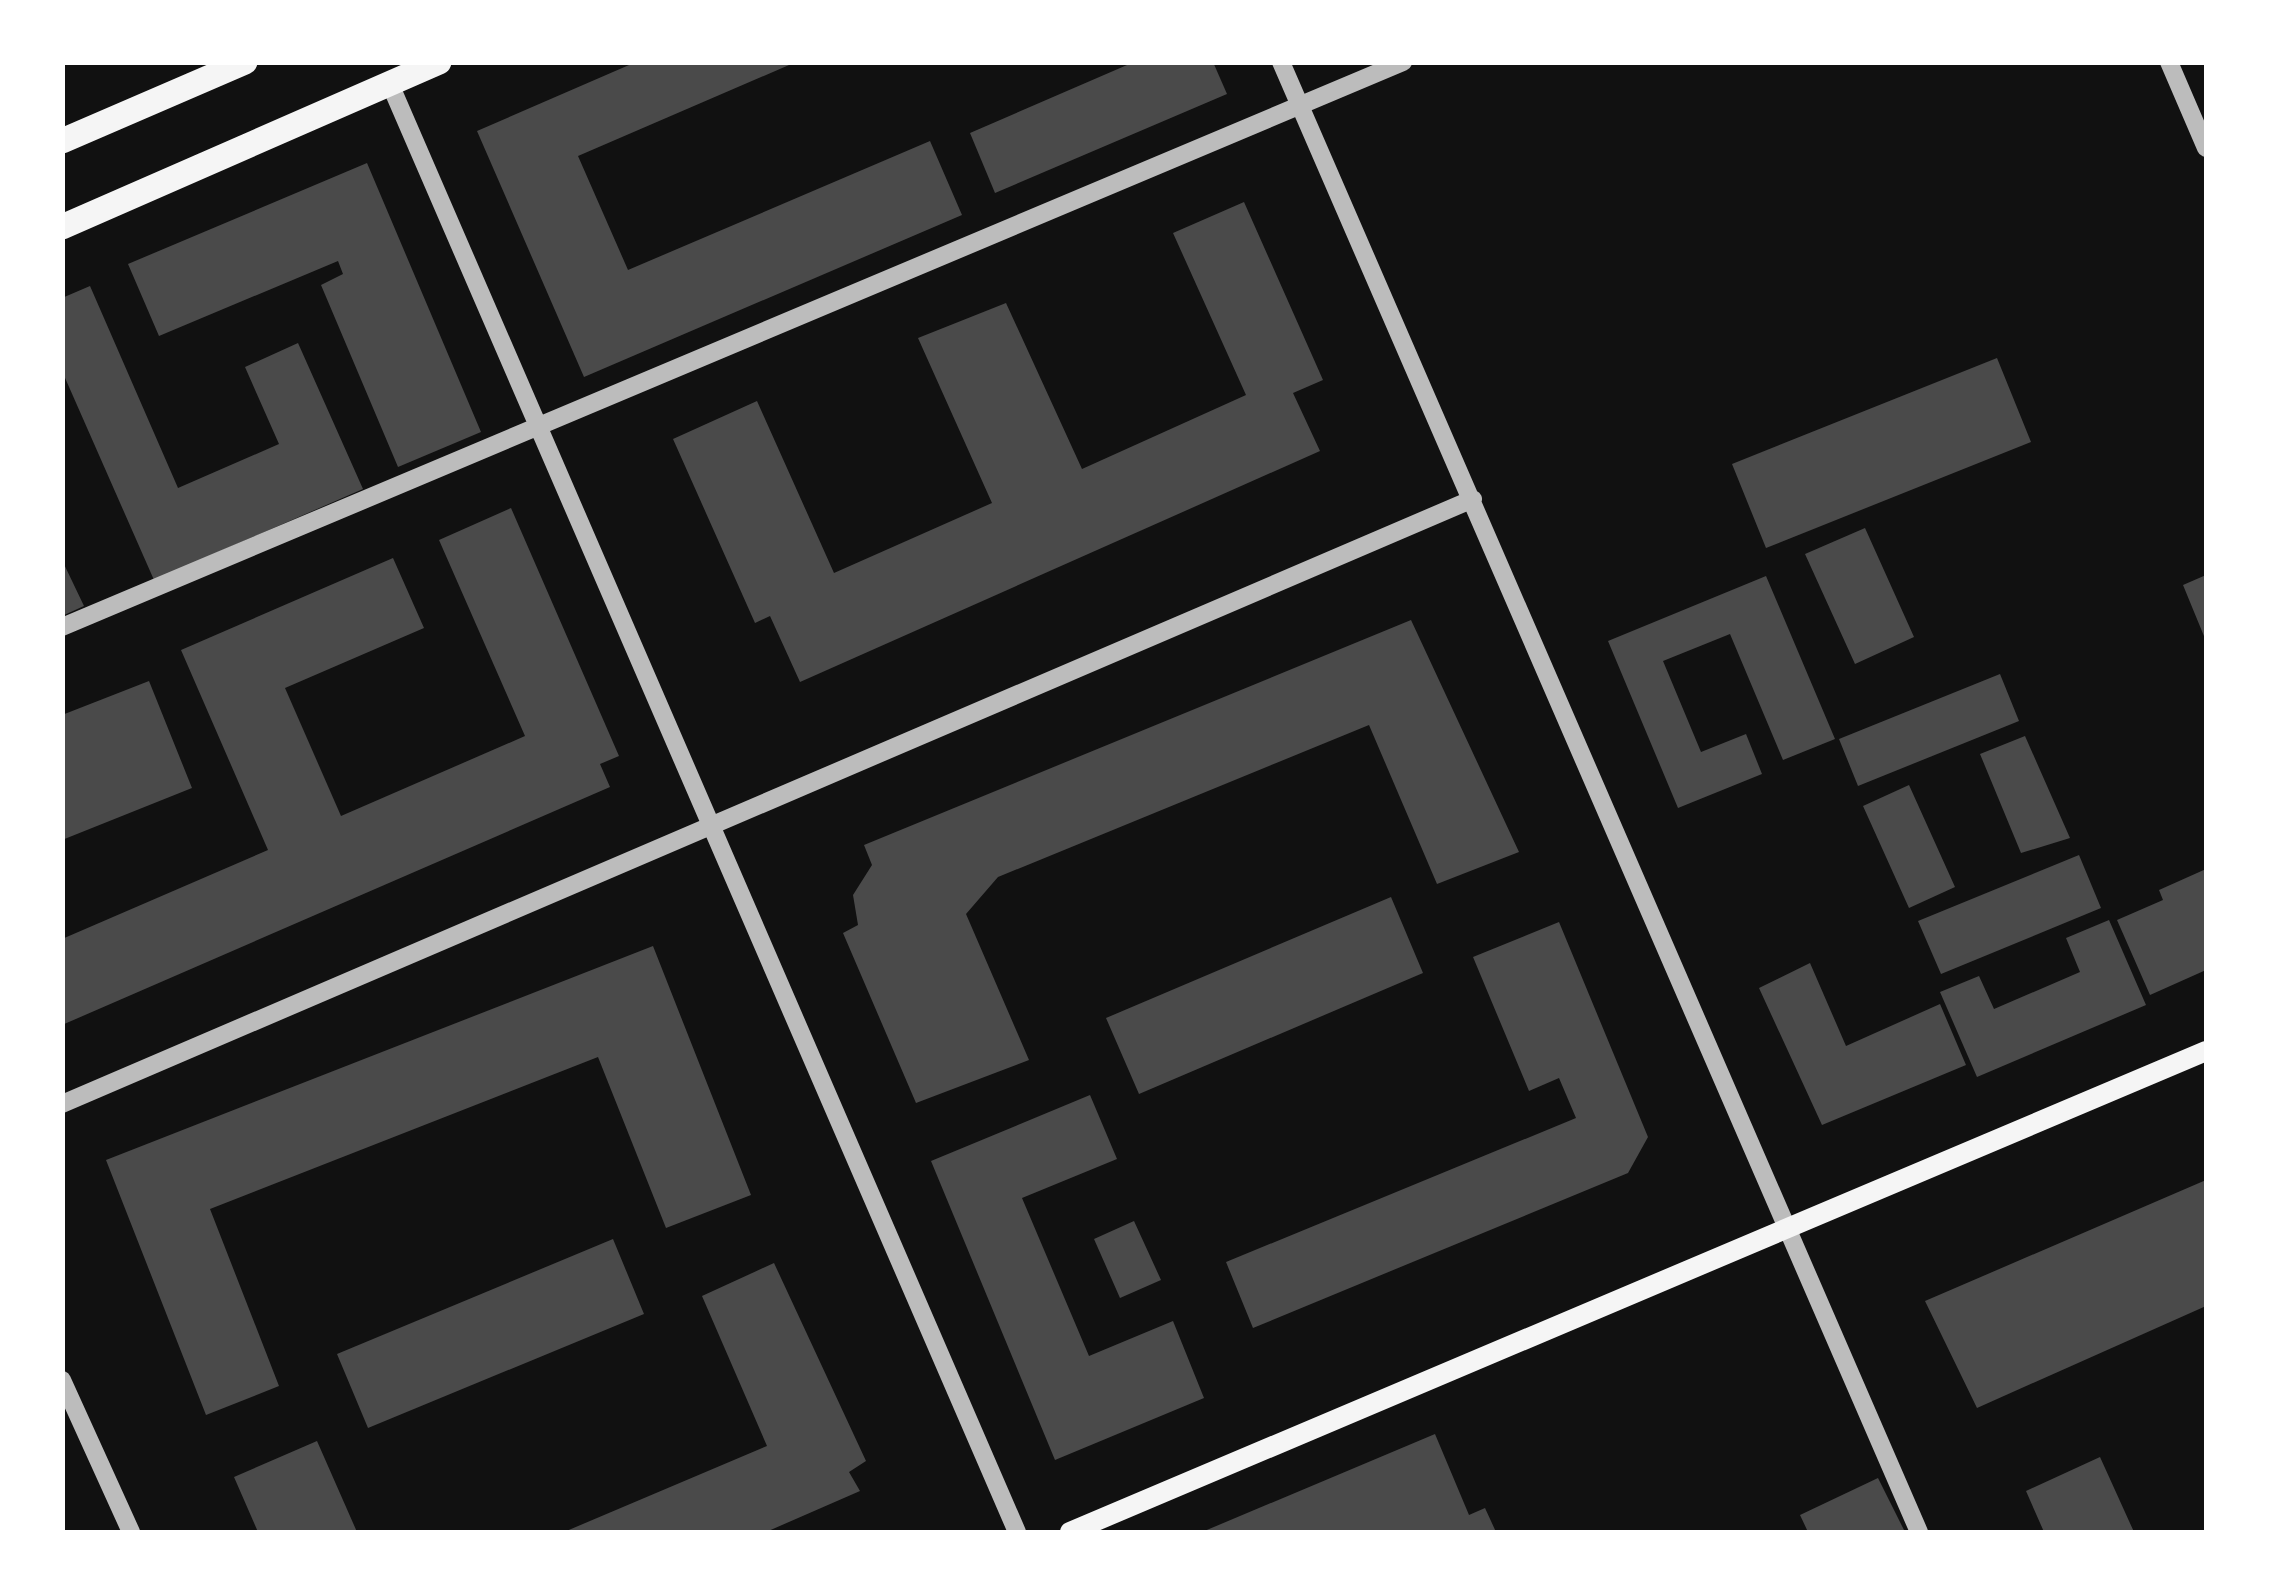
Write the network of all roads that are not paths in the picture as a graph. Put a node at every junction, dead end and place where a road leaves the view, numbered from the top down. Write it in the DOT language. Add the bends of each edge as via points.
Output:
graph roads {
  1 [pos="245,62"];
  2 [pos="440,62"];
  3 [pos="1281,62"];
  4 [pos="1403,62"];
  5 [pos="2169,62"];
  6 [pos="390,84"];
  7 [pos="1300,106"];
  8 [pos="62,141"];
  9 [pos="2206,148"];
  10 [pos="62,228"];
  11 [pos="539,427"];
  12 [pos="1472,499"];
  13 [pos="62,627"];
  14 [pos="710,826"];
  15 [pos="2206,1051"];
  16 [pos="62,1104"];
  17 [pos="1784,1228"];
  18 [pos="62,1380"];
  19 [pos="131,1532"];
  20 [pos="1017,1532"];
  21 [pos="1070,1532"];
  22 [pos="1919,1532"];
  1 -- 8 [label="highway"];
  2 -- 6 [label="highway"];
  3 -- 7 [label="street"];
  4 -- 7 [label="street"];
  5 -- 9 [label="street"];
  6 -- 10 [label="highway"];
  6 -- 11 [label="street"];
  7 -- 11 [label="street"];
  7 -- 12 [label="street"];
  11 -- 13 [label="street"];
  11 -- 14 [label="street"];
  12 -- 14 [label="street"];
  12 -- 17 [label="street"];
  14 -- 16 [label="street"];
  14 -- 20 [label="street"];
  15 -- 17 [label="main road"];
  17 -- 21 [label="main road"];
  17 -- 22 [label="street"];
  18 -- 19 [label="street"];
}
